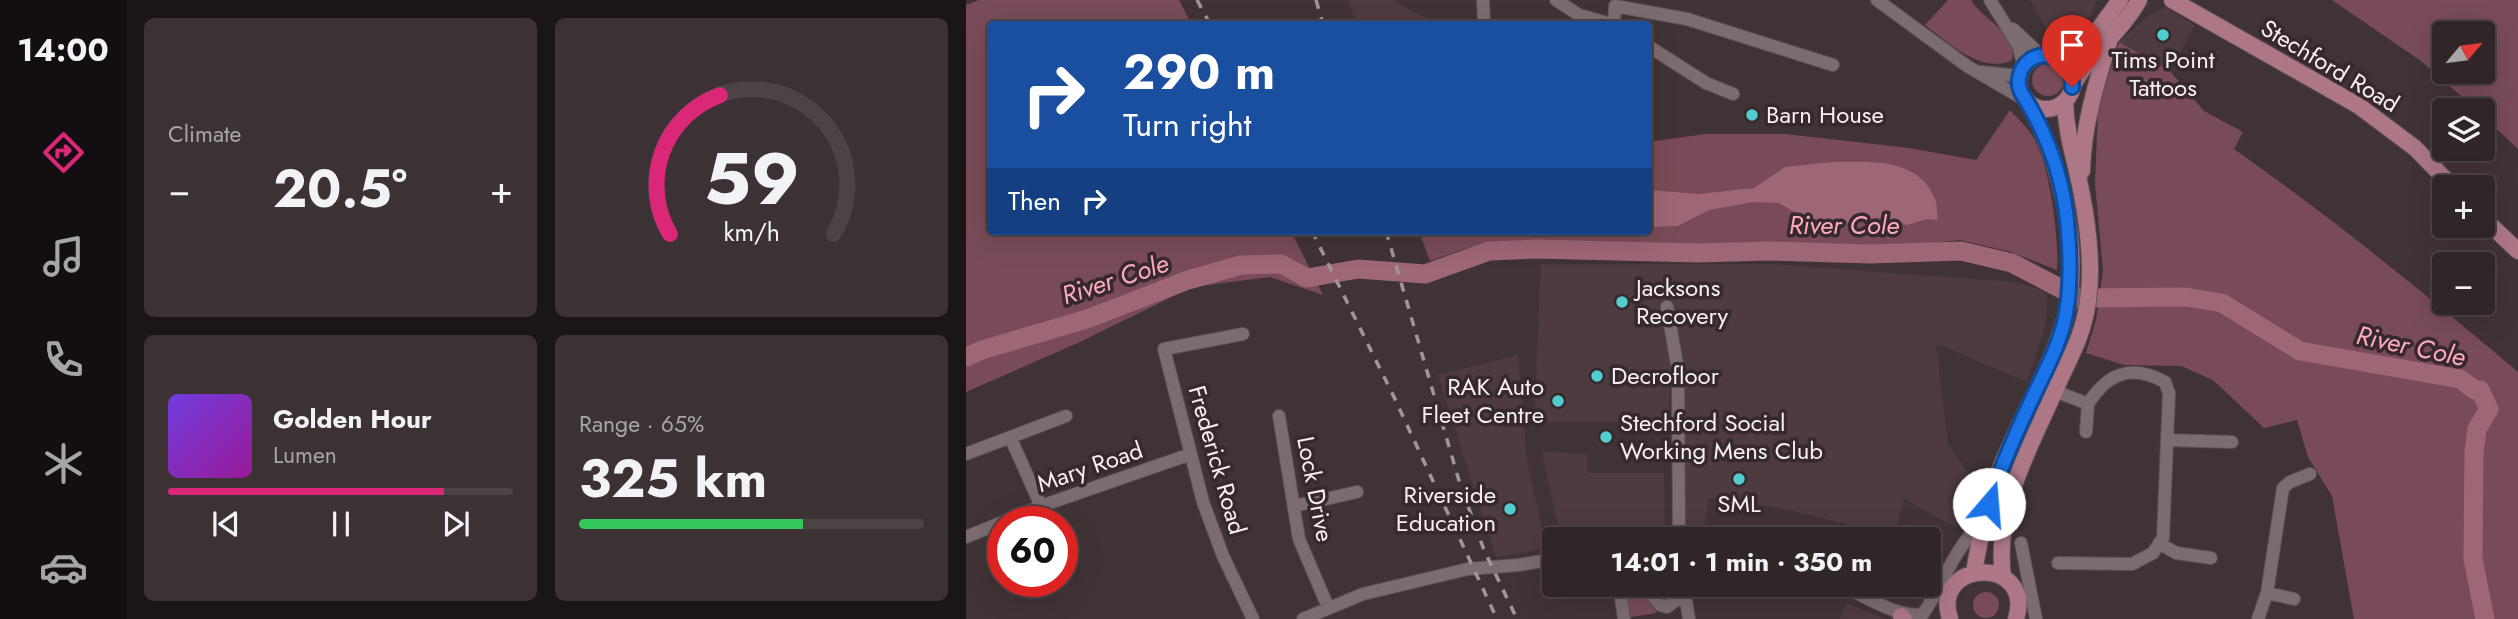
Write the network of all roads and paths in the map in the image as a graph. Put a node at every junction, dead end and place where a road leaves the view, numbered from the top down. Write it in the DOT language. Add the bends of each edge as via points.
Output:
graph roads {
  1 [pos="1483,0"];
  2 [pos="1556,0"];
  3 [pos="1877,0"];
  4 [pos="1990,0"];
  5 [pos="2108,0"];
  6 [pos="2120,0"];
  7 [pos="2139,0"];
  8 [pos="2172,0"];
  9 [pos="2002,20"];
  10 [pos="1484,21"];
  11 [pos="1601,21"];
  12 [pos="1613,21"];
  13 [pos="2092,34"];
  14 [pos="2109,42"];
  15 [pos="1652,49"];
  16 [pos="2050,57"];
  17 [pos="1833,65"];
  18 [pos="2021,71"];
  19 [pos="1978,72"];
  20 [pos="2072,87"];
  21 [pos="1733,94"];
  22 [pos="2026,101"];
  23 [pos="2064,102"];
  24 [pos="2441,175"];
  25 [pos="2081,191"];
  26 [pos="2495,229"];
  27 [pos="2518,251"];
  28 [pos="1667,307"];
  29 [pos="1243,334"];
  30 [pos="2055,391"];
  31 [pos="2088,404"];
  32 [pos="1066,416"];
  33 [pos="1279,416"];
  34 [pos="2086,432"];
  35 [pos="1011,439"];
  36 [pos="2167,440"];
  37 [pos="2232,442"];
  38 [pos="966,454"];
  39 [pos="1191,454"];
  40 [pos="2310,474"];
  41 [pos="1357,492"];
  42 [pos="1041,506"];
  43 [pos="1294,506"];
  44 [pos="1979,526"];
  45 [pos="1679,527"];
  46 [pos="987,528"];
  47 [pos="966,537"];
  48 [pos="2021,543"];
  49 [pos="2159,544"];
  50 [pos="2211,558"];
  51 [pos="1542,561"];
  52 [pos="2058,563"];
  53 [pos="1974,572"];
  54 [pos="2003,578"];
  55 [pos="2267,593"];
  56 [pos="1622,597"];
  57 [pos="1653,597"];
  58 [pos="1679,597"];
  59 [pos="1686,597"];
  60 [pos="1863,597"];
  61 [pos="2294,599"];
  62 [pos="1328,607"];
  63 [pos="1903,618"];
  64 [pos="1948,618"];
  65 [pos="1253,619"];
  66 [pos="1303,619"];
  67 [pos="1624,619"];
  68 [pos="1689,619"];
  69 [pos="2016,619"];
  70 [pos="2036,619"];
  71 [pos="2258,619"];
  1 -- 10 [label="street"];
  2 -- 11 [label="street" via="1578,15"];
  3 -- 19 [label="street"];
  4 -- 9 [label="street"];
  5 -- 13 [label="main road"];
  6 -- 13 [label="main road"];
  7 -- 14 [label="main road"];
  8 -- 24 [label="main road, Stechford Road" via="2359,106 2415,148"];
  9 -- 16 [label="street"];
  9 -- 18 [label="street" via="2018,45"];
  12 -- 17 [label="street" via="1615,5 1688,19"];
  13 -- 16 [label="main road"];
  14 -- 20 [label="main road" via="2080,71"];
  14 -- 25 [label="main road" via="2082,143"];
  15 -- 21 [label="street" via="1706,83"];
  16 -- 18 [label="main road" via="2032,59"];
  16 -- 20 [label="main road" via="2071,74"];
  18 -- 19 [label="street"];
  18 -- 22 [label="main road" via="2021,93"];
  19 -- 22 [label="street"];
  20 -- 23 [label="main road"];
  22 -- 23 [label="main road" via="2045,109"];
  22 -- 44 [label="main road" via="2049,146 2065,208 2070,277 2066,315"];
  23 -- 25 [label="main road"];
  25 -- 30 [label="main road" via="2090,278 2081,337"];
  26 -- 27 [label="main road"];
  28 -- 45 [label="street" via="1678,370"];
  29 -- 39 [label="street, Frederick Road" via="1164,349"];
  30 -- 31 [label="street"];
  30 -- 54 [label="main road" via="2009,500 2001,534"];
  31 -- 34 [label="street"];
  31 -- 36 [label="street" via="2111,379 2125,372 2154,375 2165,382 2169,393"];
  32 -- 35 [label="street"];
  33 -- 43 [label="street, Lock Drive"];
  35 -- 38 [label="street"];
  35 -- 42 [label="street"];
  36 -- 37 [label="street"];
  36 -- 49 [label="street" via="2163,538"];
  39 -- 42 [label="street, Mary Road"];
  39 -- 65 [label="street, Frederick Road" via="1219,545"];
  40 -- 55 [label="street" via="2283,488"];
  41 -- 43 [label="street"];
  43 -- 62 [label="street, Lock Drive" via="1299,539"];
  44 -- 53 [label="main road"];
  44 -- 63 [label="street" via="1954,556 1923,614"];
  46 -- 47 [label="street, Mary Road"];
  48 -- 70 [label="street" via="2020,559"];
  49 -- 50 [label="street" via="2176,553"];
  49 -- 52 [label="street" via="2153,553 2132,564"];
  51 -- 62 [label="street" via="1468,569"];
  53 -- 54 [label="main road"];
  53 -- 64 [label="main road" via="1952,588"];
  54 -- 69 [label="main road" via="2017,598"];
  55 -- 61 [label="street"];
  55 -- 71 [label="street"];
  56 -- 67 [label="street"];
  57 -- 58 [label="street" via="1667,607"];
  59 -- 68 [label="street"];
  60 -- 63 [label="street"];
  62 -- 66 [label="street"];
}
